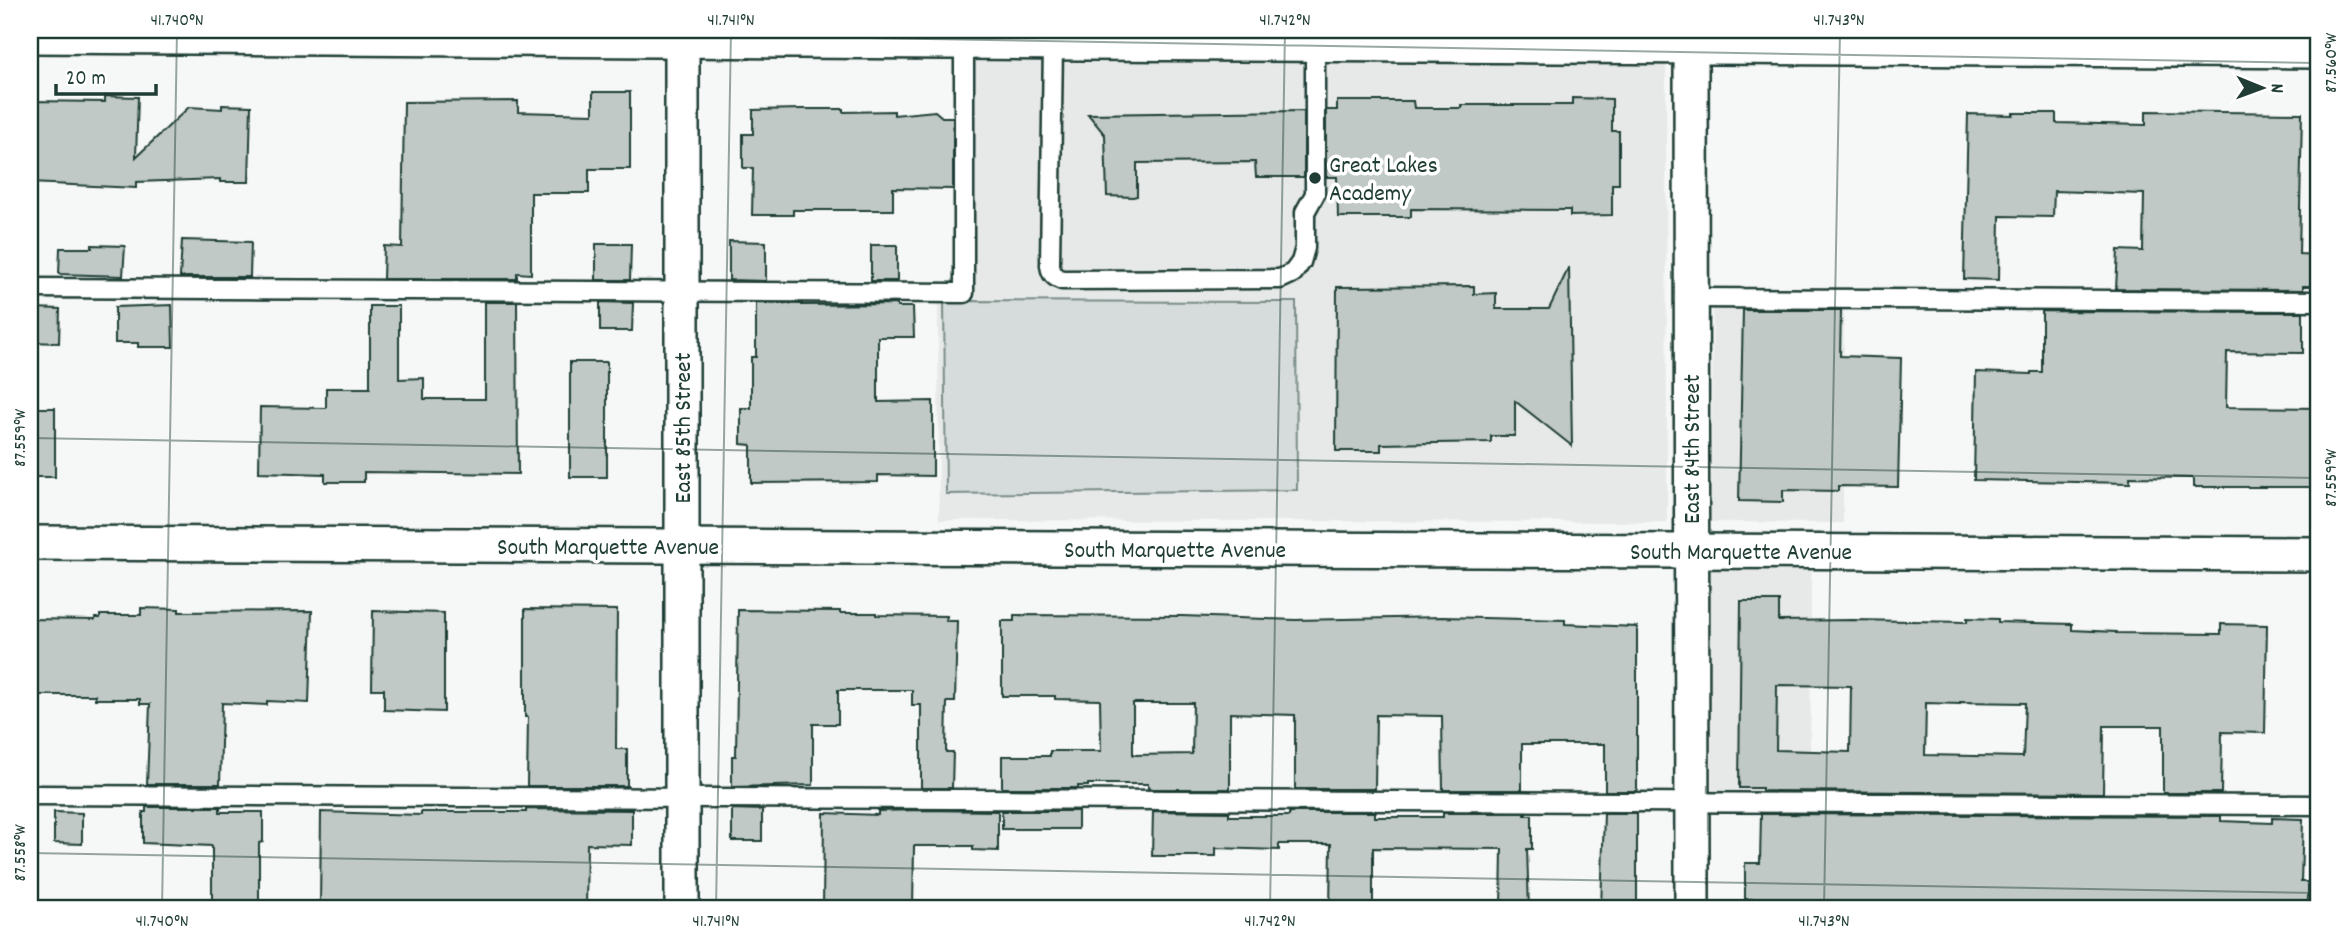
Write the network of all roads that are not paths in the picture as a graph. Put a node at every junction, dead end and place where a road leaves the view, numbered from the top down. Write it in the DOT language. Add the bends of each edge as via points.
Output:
graph roads {
  1 [pos="682,35"];
  2 [pos="30,36"];
  3 [pos="1691,38"];
  4 [pos="964,42"];
  5 [pos="1054,43"];
  6 [pos="1315,44"];
  7 [pos="2319,51"];
  8 [pos="30,288"];
  9 [pos="682,293"];
  10 [pos="1691,298"];
  11 [pos="2319,301"];
  12 [pos="30,543"];
  13 [pos="682,546"];
  14 [pos="1691,551"];
  15 [pos="2319,554"];
  16 [pos="30,795"];
  17 [pos="682,798"];
  18 [pos="1691,803"];
  19 [pos="2319,806"];
  20 [pos="682,909"];
  21 [pos="1692,909"];
  1 -- 2 [label="street"];
  1 -- 4 [label="street"];
  1 -- 9 [label="street, East 85th Street"];
  3 -- 6 [label="street"];
  3 -- 7 [label="street"];
  3 -- 10 [label="street, East 84th Street"];
  4 -- 5 [label="street"];
  4 -- 9 [label="lane" via="964,293"];
  5 -- 6 [label="street"];
  5 -- 6 [label="lane" via="1050,265 1055,278 1062,280 1280,279 1293,273 1305,248 1306,212 1315,194"];
  8 -- 9 [label="lane"];
  9 -- 13 [label="street, East 85th Street"];
  10 -- 11 [label="lane"];
  10 -- 14 [label="street, East 84th Street"];
  12 -- 13 [label="street, South Marquette Avenue"];
  13 -- 14 [label="street, South Marquette Avenue"];
  13 -- 17 [label="street, East 85th Street"];
  14 -- 15 [label="street, South Marquette Avenue"];
  14 -- 18 [label="street, East 84th Street"];
  16 -- 17 [label="lane"];
  17 -- 18 [label="lane"];
  17 -- 20 [label="street, East 85th Street"];
  18 -- 19 [label="lane"];
  18 -- 21 [label="street, East 84th Street"];
}
